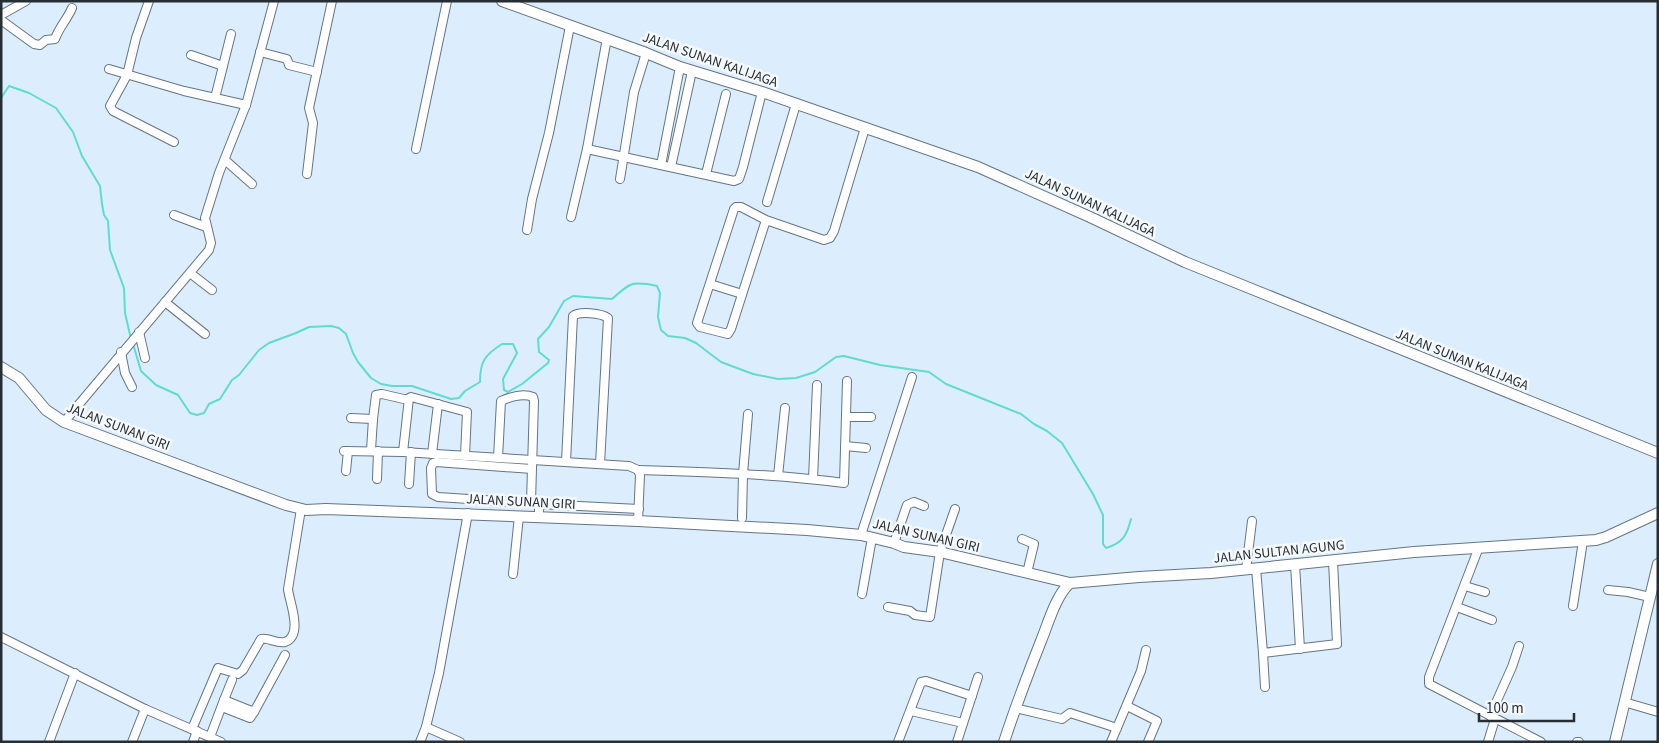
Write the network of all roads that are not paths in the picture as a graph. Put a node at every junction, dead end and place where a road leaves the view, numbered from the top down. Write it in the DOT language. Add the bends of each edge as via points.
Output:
graph roads {
  1 [pos="26,1"];
  2 [pos="149,1"];
  3 [pos="274,1"];
  4 [pos="332,1"];
  5 [pos="447,1"];
  6 [pos="502,1"];
  7 [pos="72,8"];
  8 [pos="1,15"];
  9 [pos="1,20"];
  10 [pos="570,26"];
  11 [pos="231,34"];
  12 [pos="606,38"];
  13 [pos="260,52"];
  14 [pos="646,53"];
  15 [pos="191,55"];
  16 [pos="223,66"];
  17 [pos="680,66"];
  18 [pos="109,69"];
  19 [pos="692,71"];
  20 [pos="317,72"];
  21 [pos="127,75"];
  22 [pos="762,92"];
  23 [pos="726,94"];
  24 [pos="215,98"];
  25 [pos="796,104"];
  26 [pos="246,105"];
  27 [pos="672,106"];
  28 [pos="684,109"];
  29 [pos="865,128"];
  30 [pos="666,134"];
  31 [pos="678,137"];
  32 [pos="174,142"];
  33 [pos="416,149"];
  34 [pos="586,149"];
  35 [pos="623,156"];
  36 [pos="225,160"];
  37 [pos="661,165"];
  38 [pos="671,167"];
  39 [pos="307,174"];
  40 [pos="706,174"];
  41 [pos="620,179"];
  42 [pos="252,184"];
  43 [pos="767,202"];
  44 [pos="174,215"];
  45 [pos="571,217"];
  46 [pos="766,220"];
  47 [pos="206,227"];
  48 [pos="527,230"];
  49 [pos="190,273"];
  50 [pos="710,284"];
  51 [pos="212,290"];
  52 [pos="742,294"];
  53 [pos="165,302"];
  54 [pos="137,334"];
  55 [pos="205,334"];
  56 [pos="124,349"];
  57 [pos="145,358"];
  58 [pos="1,367"];
  59 [pos="912,377"];
  60 [pos="847,381"];
  61 [pos="818,385"];
  62 [pos="132,387"];
  63 [pos="408,400"];
  64 [pos="438,404"];
  65 [pos="784,408"];
  66 [pos="748,414"];
  67 [pos="846,416"];
  68 [pos="871,417"];
  69 [pos="351,418"];
  70 [pos="373,419"];
  71 [pos="64,422"];
  72 [pos="845,446"];
  73 [pos="866,448"];
  74 [pos="375,451"];
  75 [pos="407,452"];
  76 [pos="432,454"];
  77 [pos="1658,454"];
  78 [pos="465,456"];
  79 [pos="498,458"];
  80 [pos="532,460"];
  81 [pos="566,462"];
  82 [pos="600,464"];
  83 [pos="532,469"];
  84 [pos="638,470"];
  85 [pos="346,471"];
  86 [pos="743,474"];
  87 [pos="778,476"];
  88 [pos="813,478"];
  89 [pos="377,479"];
  90 [pos="408,484"];
  91 [pos="924,506"];
  92 [pos="639,508"];
  93 [pos="956,508"];
  94 [pos="302,509"];
  95 [pos="468,513"];
  96 [pos="1658,513"];
  97 [pos="519,516"];
  98 [pos="538,516"];
  99 [pos="742,518"];
  100 [pos="638,520"];
  101 [pos="1252,521"];
  102 [pos="861,535"];
  103 [pos="872,538"];
  104 [pos="1022,539"];
  105 [pos="1583,541"];
  106 [pos="894,543"];
  107 [pos="1479,547"];
  108 [pos="940,552"];
  109 [pos="1333,561"];
  110 [pos="1295,564"];
  111 [pos="1658,564"];
  112 [pos="1251,569"];
  113 [pos="1027,573"];
  114 [pos="514,574"];
  115 [pos="1070,583"];
  116 [pos="1465,586"];
  117 [pos="1608,590"];
  118 [pos="1485,592"];
  119 [pos="862,594"];
  120 [pos="1650,597"];
  121 [pos="1573,606"];
  122 [pos="888,607"];
  123 [pos="1457,607"];
  124 [pos="1492,620"];
  125 [pos="1,637"];
  126 [pos="1519,646"];
  127 [pos="1300,649"];
  128 [pos="1146,650"];
  129 [pos="1263,653"];
  130 [pos="285,655"];
  131 [pos="75,673"];
  132 [pos="978,677"];
  133 [pos="232,680"];
  134 [pos="1265,687"];
  135 [pos="972,696"];
  136 [pos="1624,702"];
  137 [pos="223,703"];
  138 [pos="1127,706"];
  139 [pos="1015,708"];
  140 [pos="145,709"];
  141 [pos="910,711"];
  142 [pos="1658,712"];
  143 [pos="1493,717"];
  144 [pos="963,723"];
  145 [pos="426,727"];
  146 [pos="1116,728"];
  147 [pos="195,730"];
  148 [pos="210,737"];
  149 [pos="49,742"];
  150 [pos="132,742"];
  151 [pos="193,742"];
  152 [pos="221,742"];
  153 [pos="420,742"];
  154 [pos="460,742"];
  155 [pos="898,742"];
  156 [pos="957,742"];
  157 [pos="1004,742"];
  158 [pos="1111,742"];
  159 [pos="1148,742"];
  160 [pos="1488,742"];
  161 [pos="1540,742"];
  162 [pos="1615,742"];
  1 -- 8 [label="street"];
  2 -- 21 [label="street"];
  3 -- 13 [label="street"];
  4 -- 20 [label="street"];
  5 -- 33 [label="street"];
  6 -- 10 [label="street, JALAN SUNAN KALIJAGA"];
  7 -- 9 [label="street" via="55,39 40,45"];
  10 -- 12 [label="street, JALAN SUNAN KALIJAGA"];
  10 -- 48 [label="street"];
  11 -- 16 [label="street"];
  12 -- 14 [label="street, JALAN SUNAN KALIJAGA"];
  12 -- 34 [label="street"];
  13 -- 20 [label="street" via="287,59 289,65"];
  13 -- 26 [label="street"];
  14 -- 17 [label="street, JALAN SUNAN KALIJAGA"];
  14 -- 35 [label="street" via="634,92"];
  15 -- 16 [label="street"];
  16 -- 24 [label="street"];
  17 -- 19 [label="street, JALAN SUNAN KALIJAGA"];
  17 -- 27 [label="street"];
  18 -- 21 [label="street"];
  19 -- 22 [label="street, JALAN SUNAN KALIJAGA"];
  19 -- 28 [label="street"];
  20 -- 39 [label="street" via="309,108 313,123"];
  21 -- 24 [label="street"];
  21 -- 32 [label="street" via="112,100 113,111"];
  22 -- 25 [label="street, JALAN SUNAN KALIJAGA"];
  22 -- 40 [label="street" via="739,179 734,181"];
  23 -- 40 [label="street"];
  24 -- 26 [label="street"];
  25 -- 29 [label="street, JALAN SUNAN KALIJAGA"];
  25 -- 43 [label="street"];
  26 -- 36 [label="street"];
  27 -- 28 [label="street"];
  27 -- 30 [label="street"];
  28 -- 31 [label="street"];
  29 -- 46 [label="street" via="830,238 824,240"];
  29 -- 77 [label="street, JALAN SUNAN KALIJAGA" via="978,167 1220,277"];
  30 -- 31 [label="street"];
  30 -- 37 [label="street"];
  31 -- 38 [label="street"];
  34 -- 35 [label="street"];
  34 -- 45 [label="street"];
  35 -- 37 [label="street"];
  35 -- 41 [label="street"];
  36 -- 42 [label="street"];
  36 -- 47 [label="street" via="205,218"];
  37 -- 38 [label="street"];
  38 -- 40 [label="street"];
  44 -- 47 [label="street"];
  46 -- 50 [label="street" via="741,207 734,209"];
  46 -- 52 [label="street"];
  47 -- 49 [label="street" via="211,243 209,250"];
  49 -- 51 [label="street"];
  49 -- 53 [label="street"];
  50 -- 52 [label="street"];
  50 -- 52 [label="street" via="697,323 722,334 728,334 731,329"];
  53 -- 54 [label="street"];
  53 -- 55 [label="street"];
  54 -- 56 [label="street"];
  54 -- 57 [label="street"];
  56 -- 62 [label="street" via="125,373"];
  56 -- 71 [label="street"];
  58 -- 71 [label="street, JALAN SUNAN GIRI" via="19,378 46,410"];
  59 -- 102 [label="street"];
  60 -- 67 [label="street"];
  61 -- 88 [label="street"];
  63 -- 64 [label="street" via="411,397"];
  63 -- 70 [label="street" via="376,395"];
  63 -- 75 [label="street"];
  64 -- 76 [label="street"];
  64 -- 78 [label="street" via="467,412"];
  65 -- 87 [label="street"];
  66 -- 86 [label="street"];
  67 -- 68 [label="street"];
  67 -- 72 [label="street"];
  69 -- 70 [label="street"];
  70 -- 74 [label="street"];
  71 -- 94 [label="street, JALAN SUNAN GIRI"];
  72 -- 73 [label="street"];
  72 -- 88 [label="street" via="844,483"];
  74 -- 75 [label="street"];
  74 -- 85 [label="street" via="346,451"];
  74 -- 89 [label="street"];
  75 -- 76 [label="street"];
  75 -- 90 [label="street"];
  76 -- 78 [label="street"];
  78 -- 79 [label="street"];
  79 -- 80 [label="street"];
  79 -- 80 [label="street" via="501,400 528,395 534,401"];
  80 -- 81 [label="street"];
  80 -- 83 [label="street"];
  81 -- 82 [label="street"];
  81 -- 82 [label="street" via="572,327 574,315 578,313 608,318"];
  82 -- 84 [label="street" via="629,466"];
  83 -- 83 [label="street" via="531,503 438,497 431,491 431,465 436,462"];
  84 -- 86 [label="street"];
  84 -- 92 [label="street"];
  86 -- 87 [label="street"];
  86 -- 99 [label="street"];
  87 -- 88 [label="street"];
  91 -- 106 [label="street" via="914,502 907,505"];
  92 -- 98 [label="street" via="539,504"];
  92 -- 100 [label="street"];
  93 -- 108 [label="street"];
  94 -- 95 [label="street, JALAN SUNAN GIRI"];
  94 -- 147 [label="street" via="288,589 294,613 290,638 281,642 261,639 238,674 218,668"];
  95 -- 97 [label="street, JALAN SUNAN GIRI"];
  95 -- 145 [label="street" via="441,664"];
  96 -- 105 [label="street, JALAN SULTAN AGUNG" via="1606,538"];
  97 -- 98 [label="street, JALAN SUNAN GIRI"];
  97 -- 114 [label="street"];
  98 -- 100 [label="street, JALAN SUNAN GIRI"];
  100 -- 102 [label="street, JALAN SUNAN GIRI"];
  101 -- 112 [label="street"];
  102 -- 103 [label="street, JALAN SUNAN GIRI"];
  103 -- 106 [label="street, JALAN SUNAN GIRI"];
  103 -- 119 [label="street"];
  104 -- 113 [label="street" via="1034,544"];
  105 -- 107 [label="street, JALAN SULTAN AGUNG"];
  105 -- 121 [label="street"];
  106 -- 108 [label="street, JALAN SUNAN GIRI"];
  107 -- 109 [label="street, JALAN SULTAN AGUNG"];
  107 -- 116 [label="street"];
  108 -- 113 [label="street, JALAN SUNAN GIRI"];
  108 -- 122 [label="street" via="930,616 915,616 910,611"];
  109 -- 110 [label="street, JALAN SULTAN AGUNG"];
  109 -- 127 [label="street" via="1337,644"];
  110 -- 112 [label="street, JALAN SULTAN AGUNG"];
  110 -- 127 [label="street"];
  111 -- 120 [label="street"];
  112 -- 115 [label="street, JALAN SULTAN AGUNG"];
  112 -- 129 [label="street"];
  113 -- 115 [label="street, JALAN SUNAN GIRI"];
  115 -- 139 [label="street" via="1053,611"];
  116 -- 118 [label="street"];
  116 -- 123 [label="street"];
  117 -- 120 [label="street"];
  120 -- 136 [label="street"];
  123 -- 124 [label="street"];
  123 -- 143 [label="street" via="1429,684"];
  125 -- 131 [label="street"];
  126 -- 143 [label="street"];
  127 -- 129 [label="street"];
  128 -- 138 [label="street"];
  129 -- 134 [label="street"];
  130 -- 137 [label="street" via="250,718"];
  131 -- 140 [label="street"];
  131 -- 149 [label="street"];
  132 -- 135 [label="street"];
  133 -- 137 [label="street"];
  135 -- 141 [label="street" via="923,681"];
  135 -- 144 [label="street"];
  136 -- 142 [label="street"];
  136 -- 162 [label="street"];
  137 -- 148 [label="street"];
  138 -- 146 [label="street"];
  138 -- 159 [label="street" via="1157,721"];
  139 -- 146 [label="street" via="1062,719 1070,713"];
  139 -- 157 [label="street"];
  140 -- 147 [label="street"];
  140 -- 150 [label="street"];
  141 -- 144 [label="street"];
  141 -- 155 [label="street"];
  143 -- 160 [label="street"];
  143 -- 161 [label="street"];
  144 -- 156 [label="street"];
  145 -- 153 [label="street"];
  145 -- 154 [label="street"];
  146 -- 158 [label="street"];
  147 -- 148 [label="street"];
  147 -- 151 [label="street"];
  148 -- 152 [label="street"];
}
